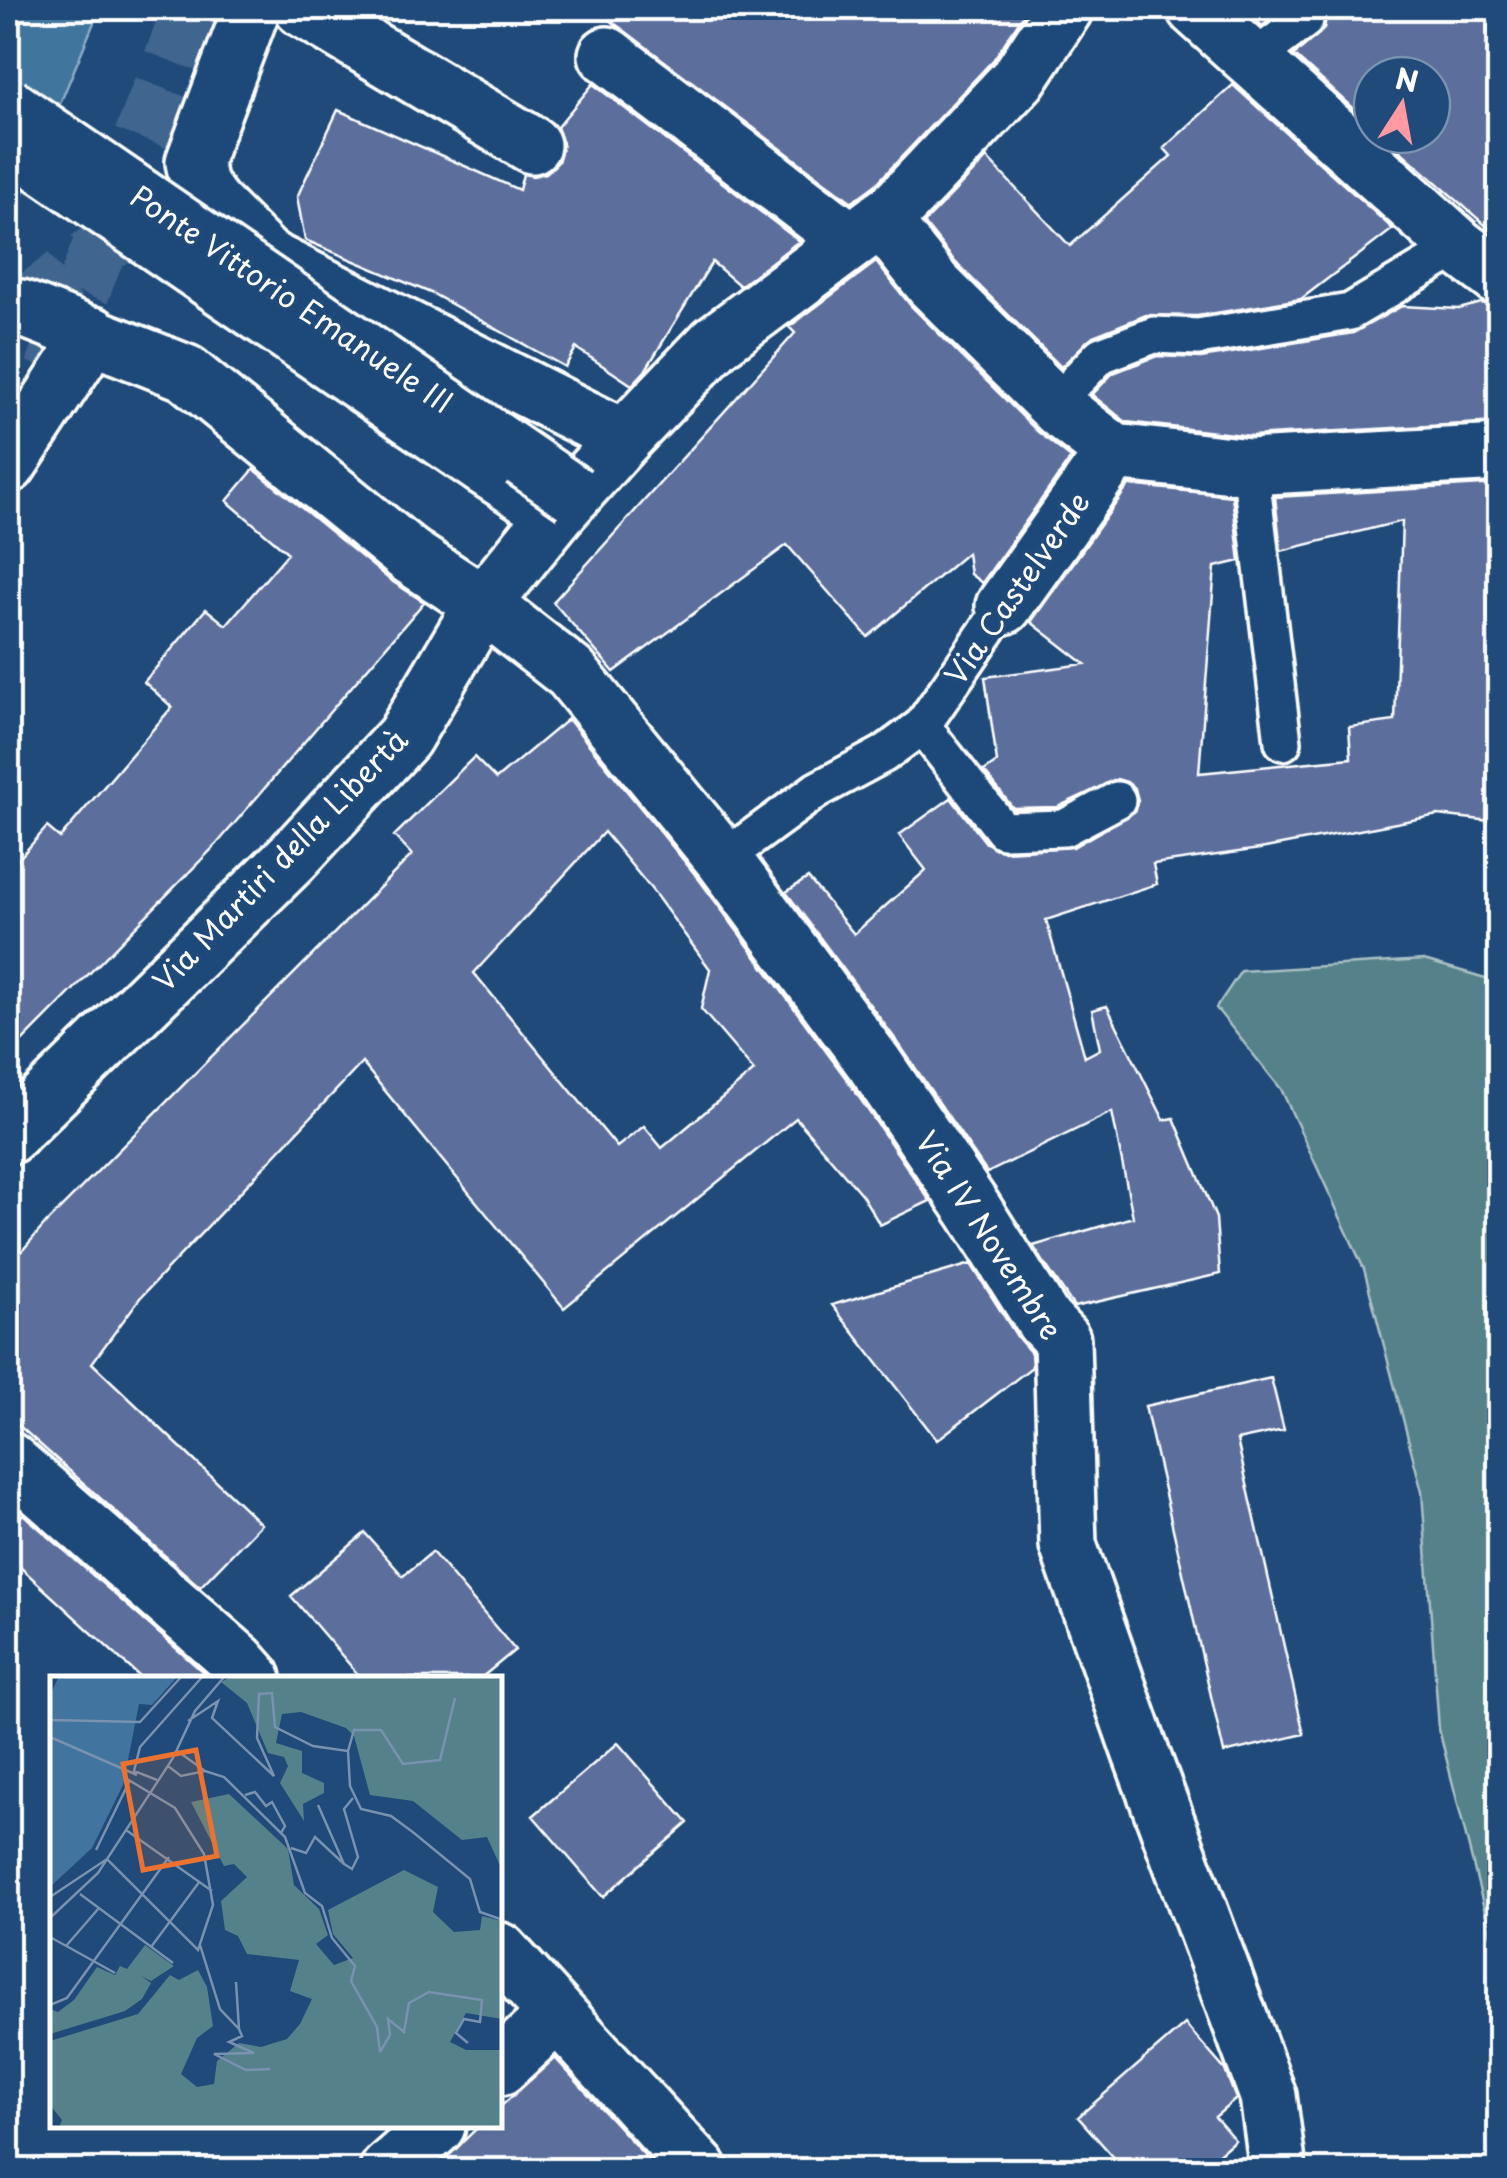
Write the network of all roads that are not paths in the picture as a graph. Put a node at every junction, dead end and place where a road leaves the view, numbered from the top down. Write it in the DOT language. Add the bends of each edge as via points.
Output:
graph roads {
  1 [pos="252,8"];
  2 [pos="302,8"];
  3 [pos="1065,8"];
  4 [pos="1195,8"];
  5 [pos="1305,20"];
  6 [pos="607,55"];
  7 [pos="1252,60"];
  8 [pos="8,106"];
  9 [pos="8,141"];
  10 [pos="532,145"];
  11 [pos="866,230"];
  12 [pos="1480,262"];
  13 [pos="20,308"];
  14 [pos="93,335"];
  15 [pos="1078,379"];
  16 [pos="624,438"];
  17 [pos="1114,452"];
  18 [pos="1500,453"];
  19 [pos="8,466"];
  20 [pos="1250,467"];
  21 [pos="565,504"];
  22 [pos="484,604"];
  23 [pos="1004,606"];
  24 [pos="922,726"];
  25 [pos="1284,742"];
  26 [pos="1117,800"];
  27 [pos="723,859"];
  28 [pos="8,1136"];
  29 [pos="8,1460"];
  30 [pos="251,1676"];
  31 [pos="502,1953"];
  32 [pos="557,2014"];
  33 [pos="502,2065"];
  34 [pos="435,2128"];
  35 [pos="388,2170"];
  36 [pos="700,2170"];
  37 [pos="1278,2170"];
  1 -- 16 [label="street" via="194,162 212,204 267,258"];
  2 -- 10 [label="street"];
  3 -- 11 [label="street, Via Martiri della Libertà" via="1019,78 896,208"];
  4 -- 7 [label="street"];
  5 -- 7 [label="lane"];
  6 -- 11 [label="street"];
  7 -- 12 [label="street"];
  8 -- 21 [label="street, Ponte Vittorio Emanuele III, bridge"];
  9 -- 21 [label="street, Ponte Vittorio Emanuele III, bridge" via="484,467"];
  11 -- 16 [label="street, Via Martiri della Libertà" via="716,342"];
  11 -- 17 [label="street" via="947,298 1059,410"];
  12 -- 15 [label="lane" via="1350,312 1198,338 1154,335 1102,355"];
  13 -- 14 [label="street, Via IV Novembre"];
  14 -- 19 [label="street"];
  14 -- 22 [label="street, Via IV Novembre" via="186,373 410,556"];
  16 -- 21 [label="street, Via Martiri della Libertà"];
  17 -- 20 [label="street"];
  17 -- 23 [label="street, Via Castelverde"];
  18 -- 20 [label="street"];
  20 -- 25 [label="lane"];
  21 -- 22 [label="street, Via Martiri della Libertà"];
  22 -- 27 [label="street, Via IV Novembre" via="571,673"];
  22 -- 28 [label="street, Via Martiri della Libertà" via="404,738 293,857"];
  23 -- 24 [label="lane, Via Castelverde"];
  24 -- 26 [label="lane" via="1003,830 1064,828"];
  24 -- 27 [label="lane, Via Castelverde" via="817,790"];
  27 -- 37 [label="street, Via IV Novembre" via="874,1063 1062,1340 1068,1544 1268,2096"];
  29 -- 30 [label="street"];
  31 -- 32 [label="street"];
  32 -- 33 [label="street"];
  32 -- 36 [label="street"];
  34 -- 35 [label="street"];
}
